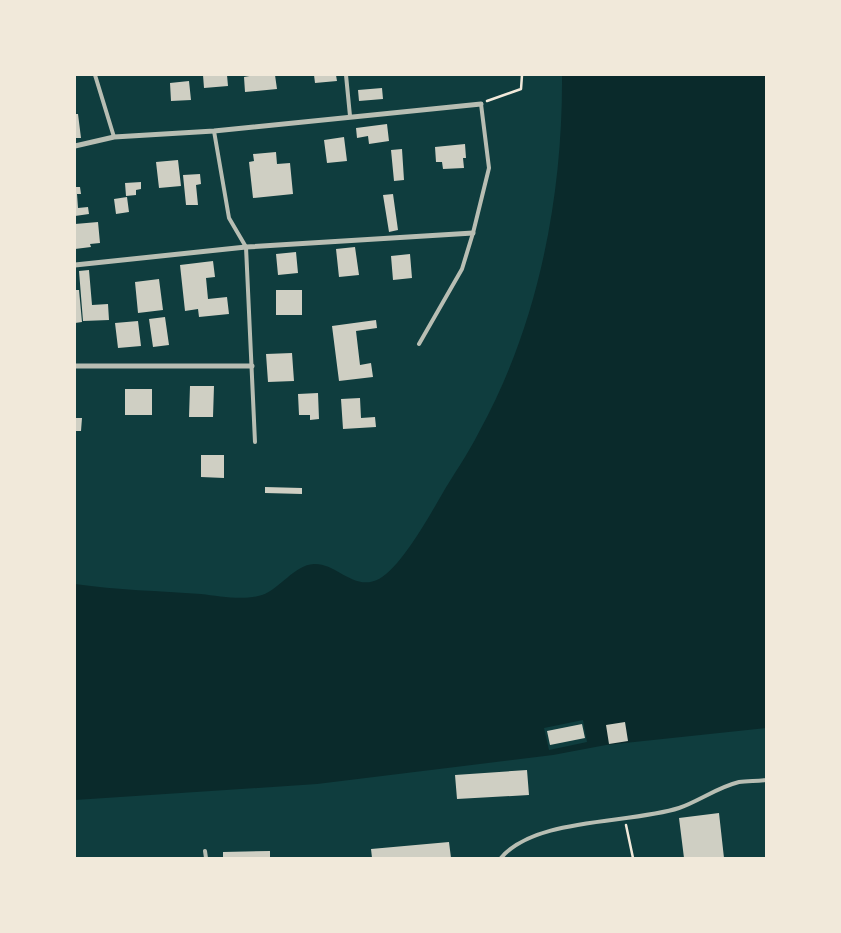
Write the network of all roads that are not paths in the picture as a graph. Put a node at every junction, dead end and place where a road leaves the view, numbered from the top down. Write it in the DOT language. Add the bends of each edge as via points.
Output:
graph roads {
  1 [pos="95,75"];
  2 [pos="346,75"];
  3 [pos="481,104"];
  4 [pos="350,116"];
  5 [pos="214,131"];
  6 [pos="114,137"];
  7 [pos="75,146"];
  8 [pos="473,233"];
  9 [pos="246,247"];
  10 [pos="75,265"];
  11 [pos="419,344"];
  12 [pos="75,366"];
  13 [pos="252,366"];
  14 [pos="255,442"];
  15 [pos="766,780"];
  16 [pos="206,851"];
  17 [pos="206,858"];
  18 [pos="501,858"];
  1 -- 6 [label="lane"];
  2 -- 4 [label="lane"];
  3 -- 4 [label="street"];
  3 -- 8 [label="lane" via="489,168"];
  4 -- 5 [label="street"];
  5 -- 6 [label="street"];
  5 -- 9 [label="lane" via="228,218"];
  6 -- 7 [label="street"];
  8 -- 9 [label="street"];
  8 -- 11 [label="lane" via="462,269"];
  9 -- 10 [label="street"];
  9 -- 13 [label="lane"];
  12 -- 13 [label="street"];
  13 -- 14 [label="lane"];
  15 -- 18 [label="lane" via="738,782 678,808 563,828 528,838 508,849"];
  16 -- 17 [label="lane"];
}
